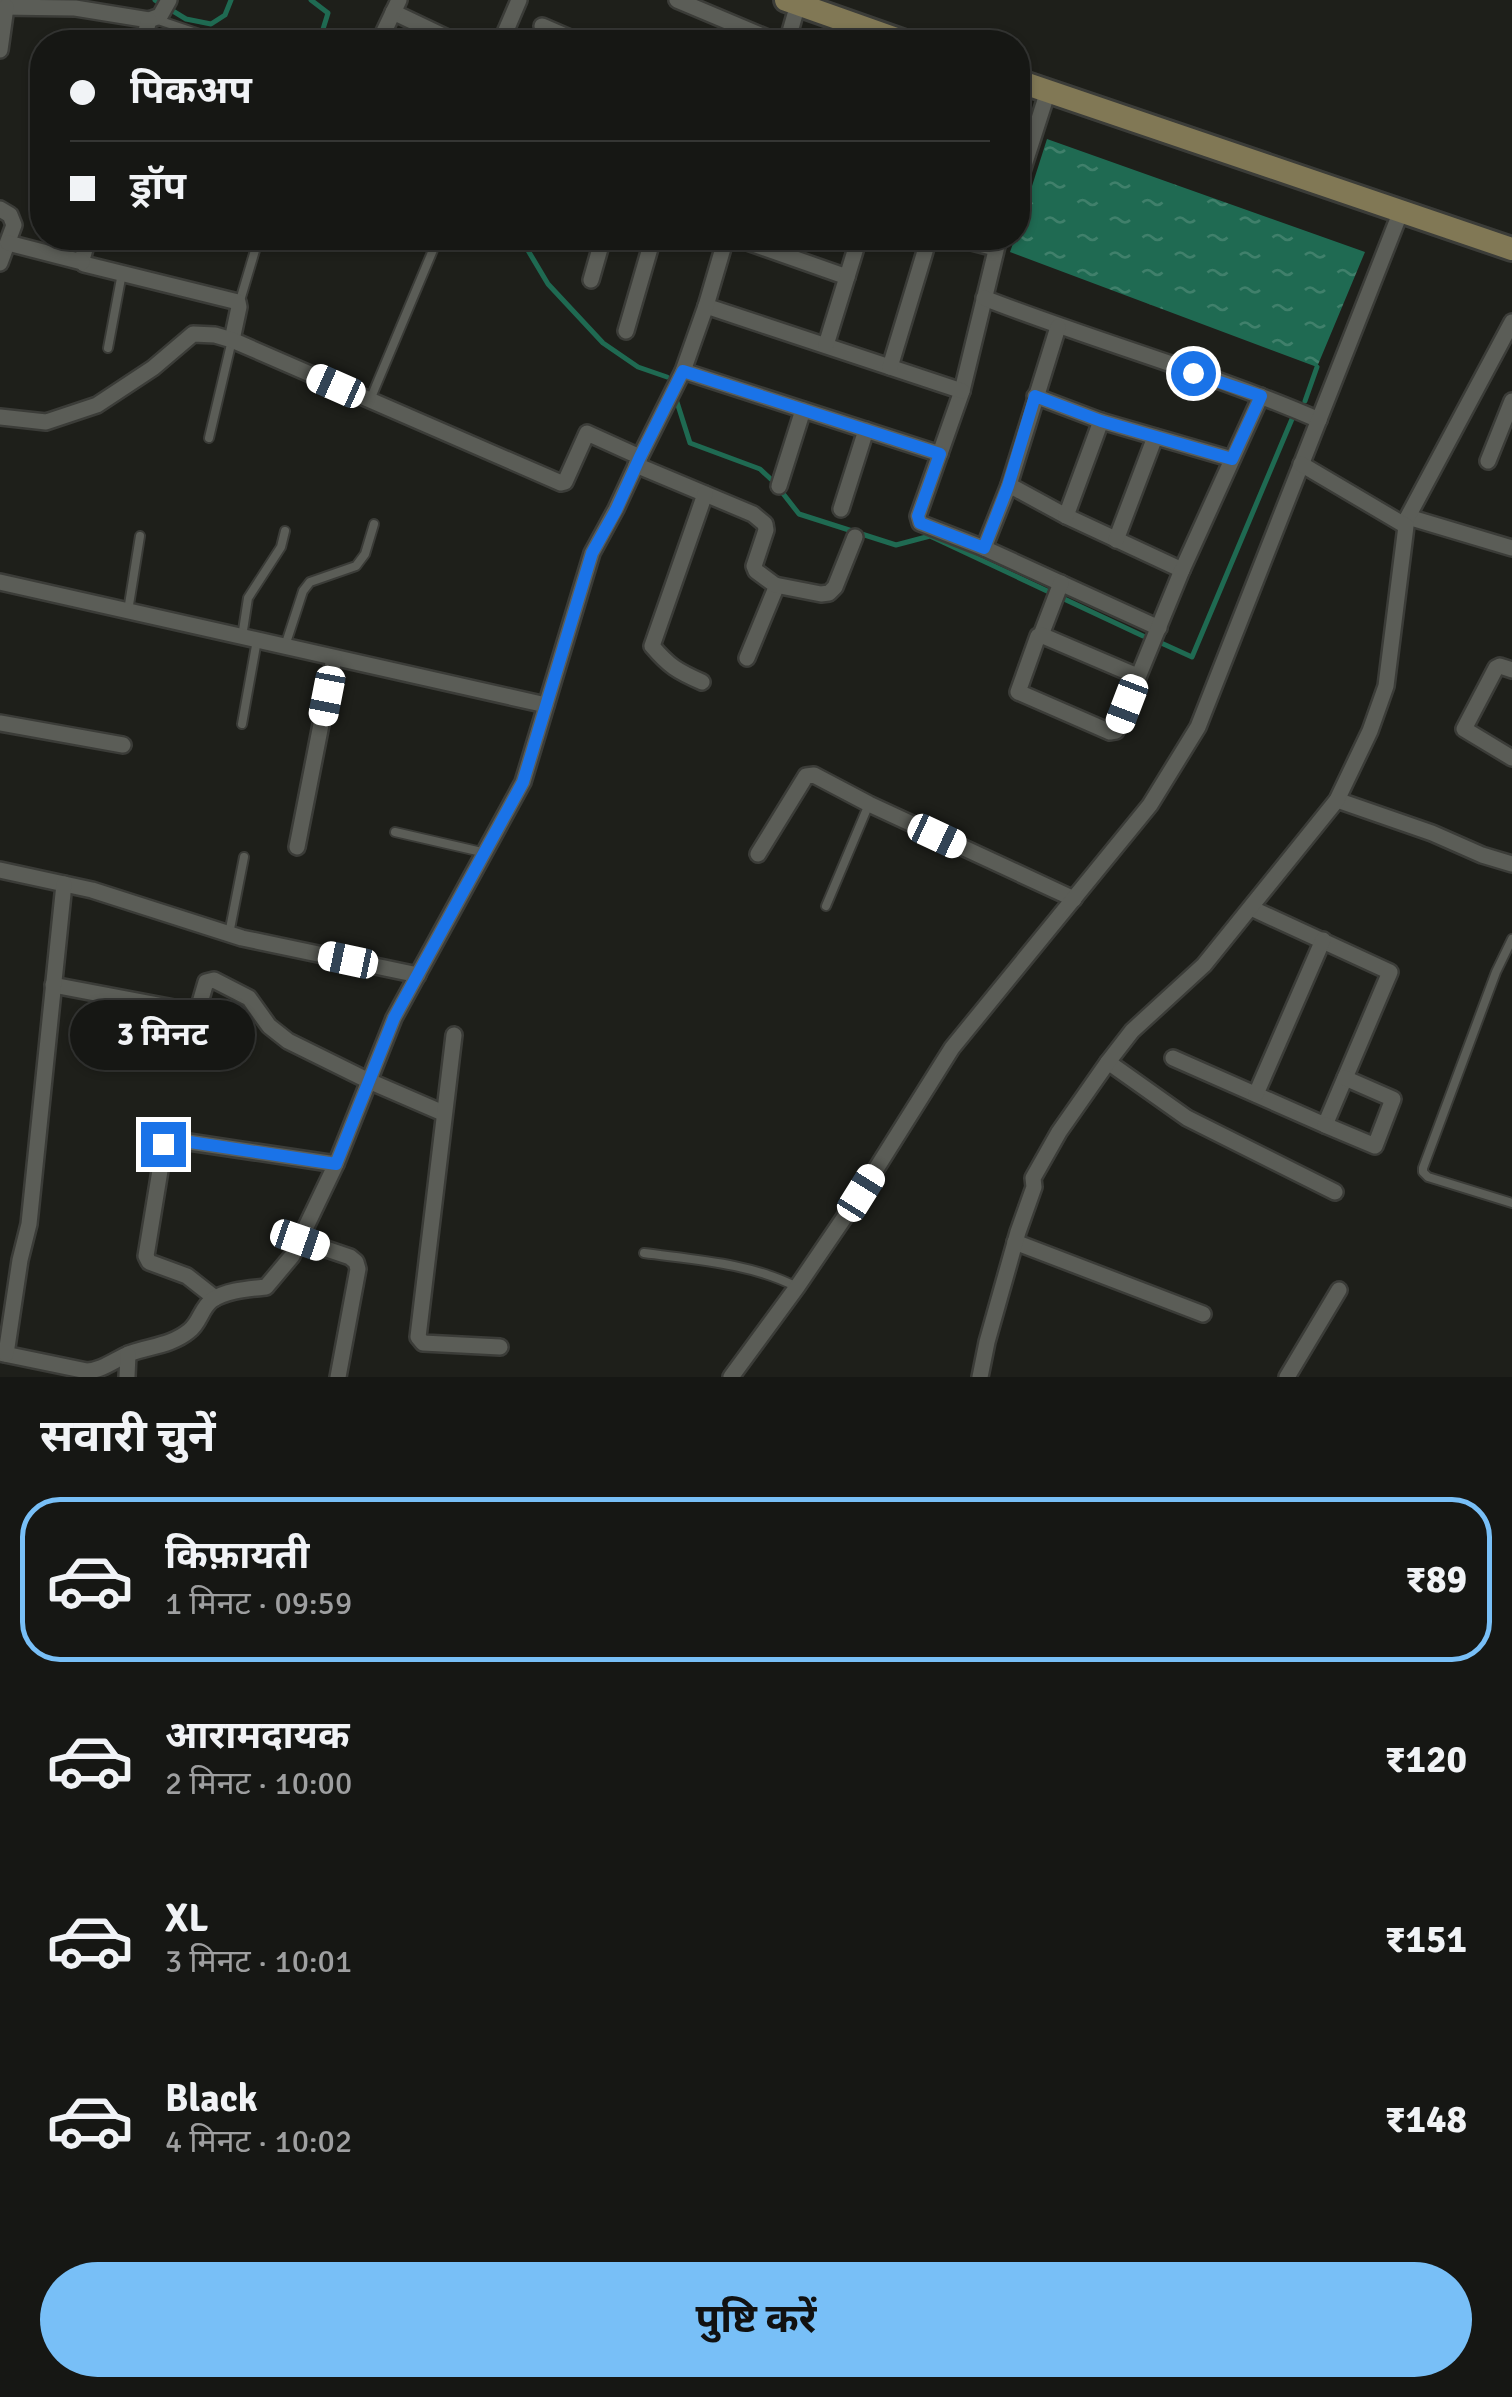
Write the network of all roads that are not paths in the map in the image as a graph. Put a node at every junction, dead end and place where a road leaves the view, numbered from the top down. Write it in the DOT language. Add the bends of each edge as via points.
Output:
graph roads {
  1 [pos="519,0"];
  2 [pos="678,0"];
  3 [pos="792,2"];
  4 [pos="396,6"];
  5 [pos="3,7"];
  6 [pos="160,12"];
  7 [pos="542,26"];
  8 [pos="198,30"];
  9 [pos="385,30"];
  10 [pos="436,30"];
  11 [pos="506,30"];
  12 [pos="551,30"];
  13 [pos="748,30"];
  14 [pos="789,30"];
  15 [pos="871,30"];
  16 [pos="0,50"];
  17 [pos="1030,84"];
  18 [pos="1048,91"];
  19 [pos="1030,129"];
  20 [pos="1036,131"];
  21 [pos="1030,149"];
  22 [pos="0,209"];
  23 [pos="1401,211"];
  24 [pos="8,243"];
  25 [pos="30,249"];
  26 [pos="1512,249"];
  27 [pos="35,250"];
  28 [pos="85,250"];
  29 [pos="255,250"];
  30 [pos="433,250"];
  31 [pos="599,250"];
  32 [pos="650,250"];
  33 [pos="722,250"];
  34 [pos="770,250"];
  35 [pos="855,250"];
  36 [pos="925,250"];
  37 [pos="995,250"];
  38 [pos="82,262"];
  39 [pos="0,263"];
  40 [pos="122,274"];
  41 [pos="847,277"];
  42 [pos="591,280"];
  43 [pos="984,298"];
  44 [pos="239,304"];
  45 [pos="706,306"];
  46 [pos="1512,322"];
  47 [pos="1058,327"];
  48 [pos="626,331"];
  49 [pos="232,340"];
  50 [pos="826,345"];
  51 [pos="1506,346"];
  52 [pos="108,348"];
  53 [pos="890,367"];
  54 [pos="683,371"];
  55 [pos="962,391"];
  56 [pos="1035,396"];
  57 [pos="1261,396"];
  58 [pos="370,401"];
  59 [pos="1512,401"];
  60 [pos="803,410"];
  61 [pos="0,417"];
  62 [pos="1319,420"];
  63 [pos="1101,421"];
  64 [pos="866,430"];
  65 [pos="1156,437"];
  66 [pos="209,438"];
  67 [pos="940,454"];
  68 [pos="1232,459"];
  69 [pos="638,461"];
  70 [pos="1488,462"];
  71 [pos="1301,464"];
  72 [pos="779,486"];
  73 [pos="1008,486"];
  74 [pos="706,494"];
  75 [pos="841,509"];
  76 [pos="1066,516"];
  77 [pos="1406,520"];
  78 [pos="374,524"];
  79 [pos="285,531"];
  80 [pos="140,536"];
  81 [pos="855,537"];
  82 [pos="1116,540"];
  83 [pos="984,548"];
  84 [pos="1512,548"];
  85 [pos="1182,570"];
  86 [pos="0,582"];
  87 [pos="775,584"];
  88 [pos="1058,592"];
  89 [pos="128,611"];
  90 [pos="1159,628"];
  91 [pos="1041,635"];
  92 [pos="249,638"];
  93 [pos="285,646"];
  94 [pos="334,658"];
  95 [pos="746,658"];
  96 [pos="1512,670"];
  97 [pos="1138,676"];
  98 [pos="702,682"];
  99 [pos="546,705"];
  100 [pos="0,723"];
  101 [pos="242,724"];
  102 [pos="123,744"];
  103 [pos="1512,758"];
  104 [pos="1337,800"];
  105 [pos="869,804"];
  106 [pos="395,832"];
  107 [pos="298,847"];
  108 [pos="486,853"];
  109 [pos="758,854"];
  110 [pos="244,857"];
  111 [pos="1512,864"];
  112 [pos="0,870"];
  113 [pos="64,884"];
  114 [pos="1074,899"];
  115 [pos="826,906"];
  116 [pos="1251,908"];
  117 [pos="229,934"];
  118 [pos="1323,940"];
  119 [pos="1512,940"];
  120 [pos="418,975"];
  121 [pos="53,985"];
  122 [pos="454,1035"];
  123 [pos="1173,1058"];
  124 [pos="1108,1062"];
  125 [pos="1346,1078"];
  126 [pos="369,1081"];
  127 [pos="1256,1094"];
  128 [pos="443,1113"];
  129 [pos="1325,1124"];
  130 [pos="336,1164"];
  131 [pos="1335,1192"];
  132 [pos="1512,1203"];
  133 [pos="300,1240"];
  134 [pos="1016,1242"];
  135 [pos="644,1253"];
  136 [pos="797,1288"];
  137 [pos="1339,1290"];
  138 [pos="215,1298"];
  139 [pos="1203,1314"];
  140 [pos="500,1347"];
  141 [pos="3,1353"];
  142 [pos="128,1354"];
  143 [pos="127,1377"];
  144 [pos="338,1377"];
  145 [pos="731,1377"];
  146 [pos="980,1377"];
  147 [pos="1287,1377"];
  1 -- 11 [label="street"];
  2 -- 13 [label="street"];
  3 -- 14 [label="street"];
  3 -- 15 [label="main road"];
  4 -- 9 [label="street"];
  4 -- 10 [label="street"];
  5 -- 6 [label="street"];
  5 -- 16 [label="street"];
  6 -- 8 [label="lane"];
  7 -- 12 [label="street"];
  17 -- 18 [label="main road"];
  18 -- 20 [label="street"];
  18 -- 23 [label="main road"];
  19 -- 20 [label="street"];
  20 -- 21 [label="street"];
  22 -- 24 [label="street" via="14,219"];
  23 -- 26 [label="main road"];
  23 -- 62 [label="street"];
  24 -- 25 [label="street"];
  24 -- 39 [label="street"];
  27 -- 38 [label="street"];
  28 -- 38 [label="street"];
  29 -- 44 [label="lane"];
  30 -- 58 [label="lane"];
  31 -- 42 [label="street"];
  32 -- 48 [label="street"];
  33 -- 45 [label="street"];
  34 -- 41 [label="street"];
  35 -- 41 [label="street"];
  36 -- 53 [label="street"];
  37 -- 43 [label="street"];
  38 -- 40 [label="street"];
  40 -- 44 [label="street"];
  40 -- 52 [label="lane"];
  41 -- 50 [label="street"];
  43 -- 47 [label="street"];
  43 -- 55 [label="street"];
  44 -- 49 [label="street"];
  45 -- 50 [label="street"];
  45 -- 54 [label="street"];
  46 -- 51 [label="street"];
  47 -- 56 [label="street"];
  47 -- 57 [label="street"];
  49 -- 58 [label="street"];
  49 -- 61 [label="street" via="193,334 97,405 46,422"];
  49 -- 66 [label="lane"];
  50 -- 53 [label="street"];
  51 -- 77 [label="street"];
  53 -- 55 [label="street"];
  54 -- 60 [label="street"];
  54 -- 69 [label="street"];
  55 -- 67 [label="street"];
  56 -- 63 [label="street"];
  56 -- 73 [label="street"];
  57 -- 62 [label="street"];
  57 -- 68 [label="street"];
  58 -- 69 [label="street" via="561,483 587,433"];
  59 -- 70 [label="street"];
  60 -- 64 [label="street"];
  60 -- 72 [label="street"];
  62 -- 71 [label="street"];
  63 -- 65 [label="street"];
  63 -- 76 [label="street"];
  64 -- 67 [label="street"];
  64 -- 75 [label="street"];
  65 -- 68 [label="street"];
  65 -- 82 [label="street"];
  67 -- 83 [label="street" via="918,520"];
  68 -- 85 [label="street"];
  69 -- 74 [label="street"];
  69 -- 99 [label="street" via="592,553"];
  71 -- 77 [label="street"];
  71 -- 114 [label="street" via="1198,727 1150,805"];
  73 -- 76 [label="street"];
  73 -- 83 [label="street"];
  74 -- 87 [label="street" via="765,524 754,566"];
  74 -- 98 [label="street" via="652,646 671,668"];
  76 -- 82 [label="street"];
  77 -- 84 [label="street"];
  77 -- 104 [label="street" via="1386,686"];
  78 -- 93 [label="lane" via="362,562 302,590"];
  79 -- 92 [label="lane" via="248,598"];
  80 -- 89 [label="lane"];
  81 -- 87 [label="street" via="828,593"];
  82 -- 85 [label="street"];
  83 -- 88 [label="street"];
  85 -- 90 [label="street"];
  86 -- 89 [label="street"];
  87 -- 95 [label="street"];
  88 -- 90 [label="street"];
  88 -- 91 [label="street"];
  89 -- 92 [label="street"];
  90 -- 97 [label="street"];
  91 -- 97 [label="street"];
  91 -- 97 [label="street" via="1018,688 1021,695 1113,732"];
  92 -- 93 [label="street"];
  92 -- 101 [label="lane"];
  93 -- 94 [label="street"];
  94 -- 99 [label="street"];
  94 -- 107 [label="street"];
  96 -- 103 [label="street" via="1496,668 1464,729"];
  99 -- 108 [label="street" via="523,782"];
  100 -- 102 [label="street"];
  104 -- 111 [label="street"];
  104 -- 116 [label="street"];
  105 -- 109 [label="street" via="806,776"];
  105 -- 114 [label="street"];
  105 -- 115 [label="lane"];
  106 -- 108 [label="lane"];
  108 -- 120 [label="street"];
  110 -- 117 [label="lane"];
  112 -- 113 [label="street"];
  113 -- 117 [label="street"];
  113 -- 121 [label="street"];
  114 -- 136 [label="street" via="952,1048"];
  116 -- 118 [label="street"];
  116 -- 124 [label="street"];
  117 -- 120 [label="street"];
  118 -- 125 [label="street" via="1390,972"];
  118 -- 127 [label="street"];
  119 -- 132 [label="lane" via="1422,1172"];
  120 -- 126 [label="street"];
  121 -- 126 [label="street" via="190,1011 200,1006 206,982 214,980 249,998 288,1042"];
  121 -- 141 [label="street" via="29,1224"];
  122 -- 128 [label="street"];
  123 -- 127 [label="street"];
  124 -- 131 [label="street" via="1187,1118"];
  124 -- 134 [label="street" via="1037,1170"];
  125 -- 129 [label="street"];
  125 -- 129 [label="street" via="1393,1099 1375,1146"];
  126 -- 128 [label="street"];
  126 -- 130 [label="street"];
  127 -- 129 [label="street"];
  128 -- 140 [label="street" via="419,1340"];
  130 -- 133 [label="street"];
  130 -- 138 [label="street" via="165,1140 146,1256"];
  133 -- 138 [label="street" via="266,1287"];
  133 -- 144 [label="street" via="350,1257 358,1269"];
  134 -- 139 [label="street"];
  134 -- 146 [label="street"];
  135 -- 136 [label="lane" via="755,1270"];
  136 -- 145 [label="street"];
  137 -- 147 [label="street"];
  138 -- 142 [label="street" via="176,1341"];
  141 -- 142 [label="street" via="88,1371"];
  142 -- 143 [label="street"];
}
